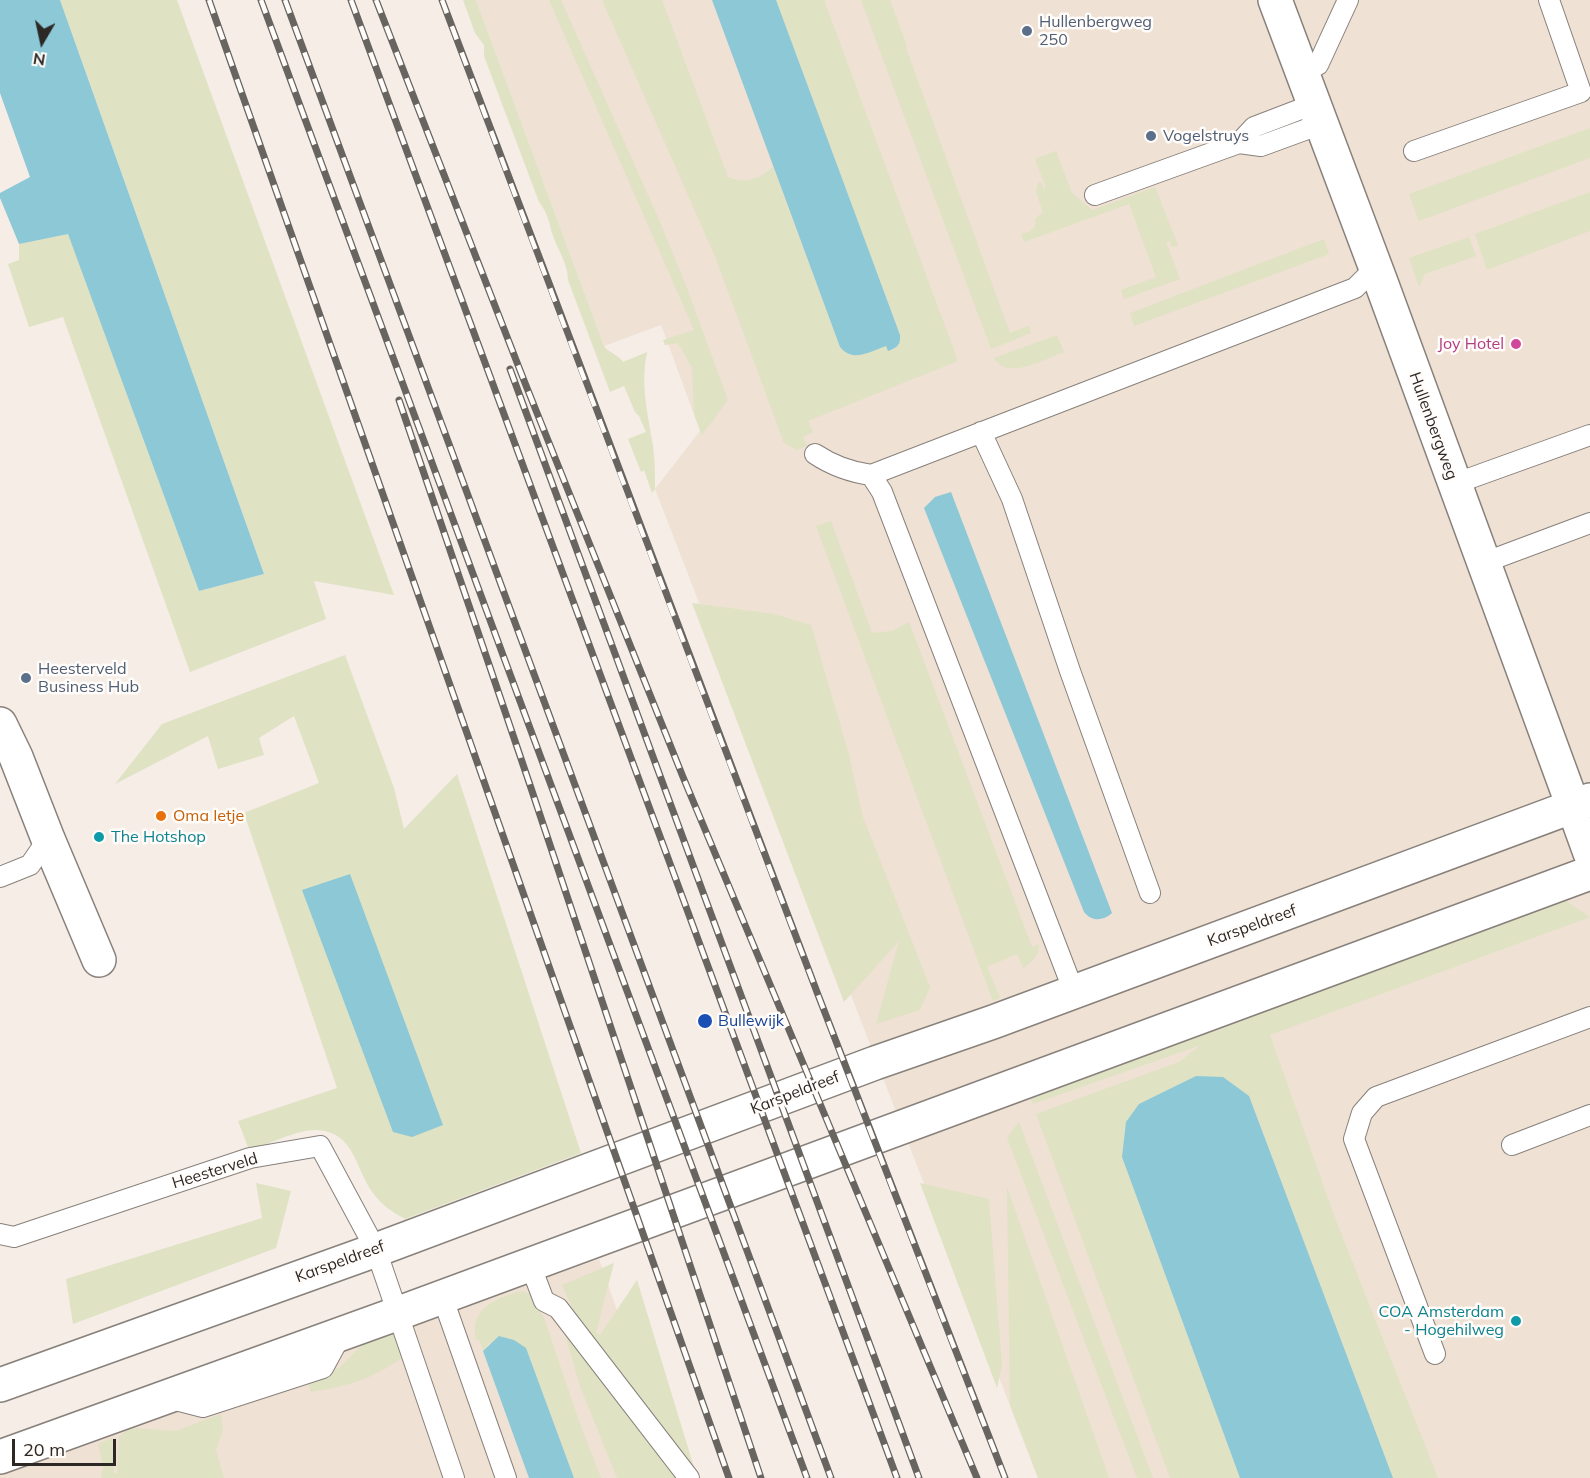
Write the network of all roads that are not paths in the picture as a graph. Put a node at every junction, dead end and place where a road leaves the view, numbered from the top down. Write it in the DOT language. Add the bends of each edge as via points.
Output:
graph roads {
  1 [pos="1275,0"];
  2 [pos="1348,0"];
  3 [pos="1549,0"];
  4 [pos="1302,71"];
  5 [pos="1318,114"];
  6 [pos="1414,151"];
  7 [pos="1095,195"];
  8 [pos="1375,268"];
  9 [pos="981,432"];
  10 [pos="1590,435"];
  11 [pos="815,454"];
  12 [pos="871,475"];
  13 [pos="1454,484"];
  14 [pos="1590,523"];
  15 [pos="1483,562"];
  16 [pos="0,724"];
  17 [pos="1582,803"];
  18 [pos="48,839"];
  19 [pos="1590,853"];
  20 [pos="1590,873"];
  21 [pos="0,877"];
  22 [pos="1150,893"];
  23 [pos="99,960"];
  24 [pos="1074,992"];
  25 [pos="1590,1017"];
  26 [pos="1590,1115"];
  27 [pos="1512,1145"];
  28 [pos="0,1234"];
  29 [pos="376,1250"];
  30 [pos="530,1264"];
  31 [pos="442,1296"];
  32 [pos="399,1313"];
  33 [pos="1435,1354"];
  34 [pos="0,1385"];
  35 [pos="0,1457"];
  36 [pos="454,1478"];
  37 [pos="506,1478"];
  38 [pos="689,1478"];
  1 -- 4 [label="main road, Hullenbergweg"];
  2 -- 4 [label="lane" via="1318,65"];
  3 -- 6 [label="lane" via="1581,92"];
  4 -- 5 [label="main road, Hullenbergweg"];
  5 -- 7 [label="lane" via="1254,127 1239,143"];
  5 -- 8 [label="main road, Hullenbergweg"];
  8 -- 9 [label="lane" via="1355,288"];
  8 -- 13 [label="main road, Hullenbergweg"];
  9 -- 12 [label="lane"];
  9 -- 22 [label="lane" via="1012,499"];
  10 -- 13 [label="lane"];
  11 -- 12 [label="lane" via="841,468"];
  12 -- 24 [label="lane" via="882,492"];
  13 -- 15 [label="main road, Hullenbergweg"];
  14 -- 15 [label="lane"];
  15 -- 17 [label="main road, Hullenbergweg"];
  16 -- 18 [label="main road"];
  17 -- 19 [label="main road, Hullenbergweg"];
  17 -- 24 [label="main road, Karspeldreef"];
  18 -- 21 [label="lane" via="30,865"];
  18 -- 23 [label="main road"];
  20 -- 30 [label="main road"];
  24 -- 29 [label="main road, Karspeldreef"];
  25 -- 33 [label="lane" via="1376,1096 1362,1113 1354,1138"];
  26 -- 27 [label="lane"];
  28 -- 29 [label="lane, Heesterveld" via="14,1237 250,1158 320,1146"];
  29 -- 32 [label="lane"];
  29 -- 34 [label="main road, Karspeldreef"];
  30 -- 31 [label="main road"];
  30 -- 38 [label="lane" via="544,1301 558,1308"];
  31 -- 32 [label="main road"];
  31 -- 37 [label="lane"];
  32 -- 35 [label="main road"];
  32 -- 36 [label="lane"];
}
